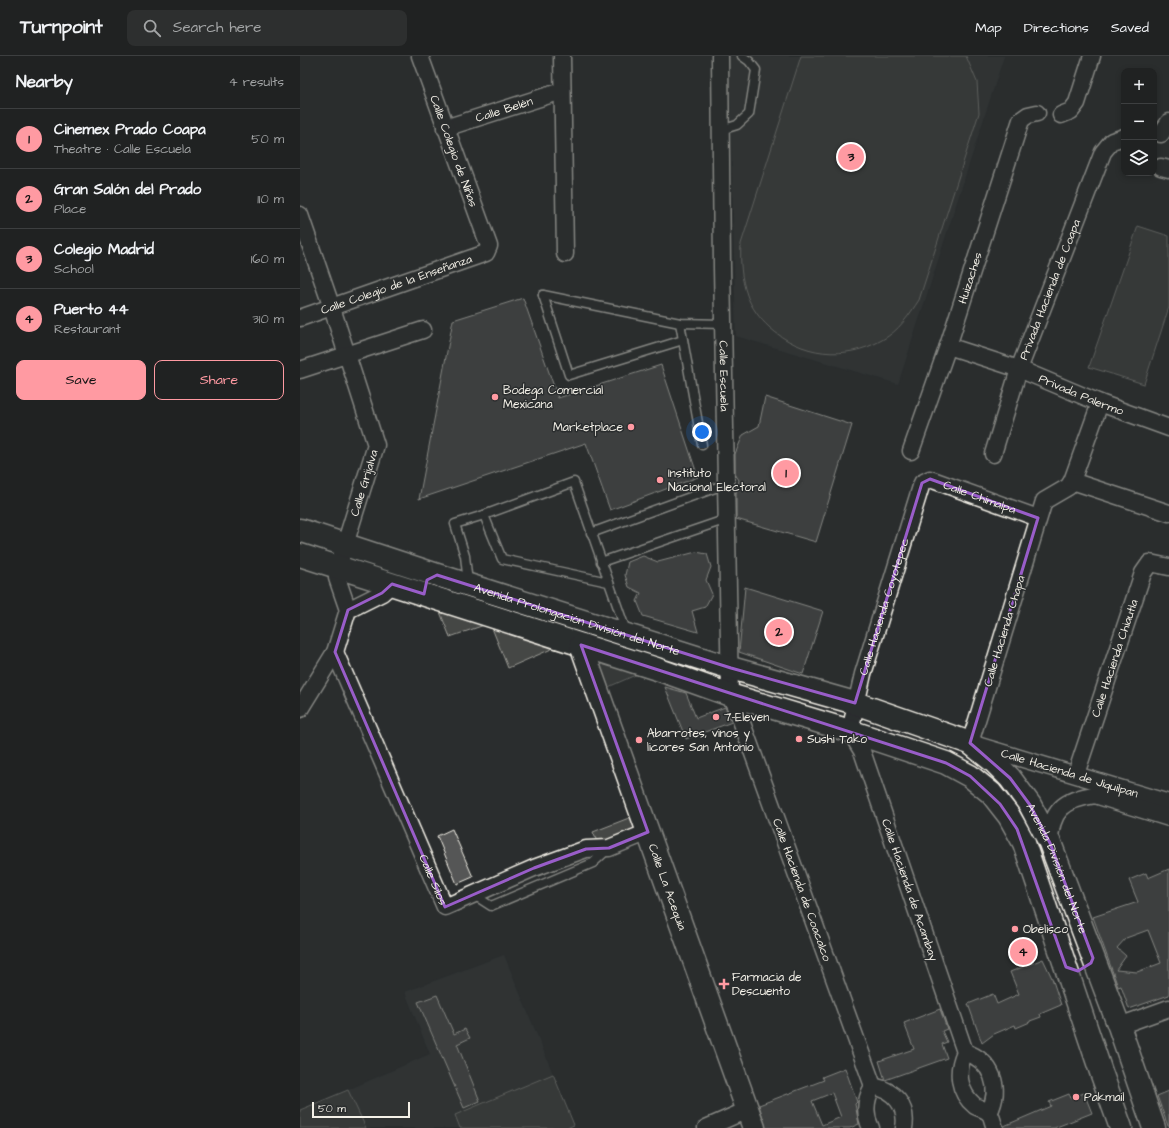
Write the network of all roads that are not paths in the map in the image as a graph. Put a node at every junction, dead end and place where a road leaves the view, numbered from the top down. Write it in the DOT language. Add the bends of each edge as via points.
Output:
graph roads {
  1 [pos="420,56"];
  2 [pos="562,56"];
  3 [pos="720,56"];
  4 [pos="742,56"];
  5 [pos="1092,56"];
  6 [pos="562,91"];
  7 [pos="1037,113"];
  8 [pos="1061,115"];
  9 [pos="446,128"];
  10 [pos="721,130"];
  11 [pos="1121,138"];
  12 [pos="300,215"];
  13 [pos="489,246"];
  14 [pos="565,254"];
  15 [pos="332,308"];
  16 [pos="300,318"];
  17 [pos="680,323"];
  18 [pos="723,324"];
  19 [pos="423,330"];
  20 [pos="683,340"];
  21 [pos="948,346"];
  22 [pos="347,354"];
  23 [pos="1019,369"];
  24 [pos="300,370"];
  25 [pos="1100,403"];
  26 [pos="1169,428"];
  27 [pos="702,445"];
  28 [pos="912,451"];
  29 [pos="993,454"];
  30 [pos="1072,481"];
  31 [pos="922,483"];
  32 [pos="726,484"];
  33 [pos="1169,513"];
  34 [pos="484,515"];
  35 [pos="1038,518"];
  36 [pos="727,519"];
  37 [pos="300,530"];
  38 [pos="591,533"];
  39 [pos="344,545"];
  40 [pos="300,555"];
  41 [pos="601,562"];
  42 [pos="409,566"];
  43 [pos="338,567"];
  44 [pos="1169,567"];
  45 [pos="437,576"];
  46 [pos="608,582"];
  47 [pos="397,585"];
  48 [pos="468,585"];
  49 [pos="428,595"];
  50 [pos="348,610"];
  51 [pos="628,635"];
  52 [pos="581,645"];
  53 [pos="335,652"];
  54 [pos="730,668"];
  55 [pos="730,695"];
  56 [pos="856,703"];
  57 [pos="300,709"];
  58 [pos="850,731"];
  59 [pos="970,743"];
  60 [pos="1076,774"];
  61 [pos="1169,803"];
  62 [pos="1169,818"];
  63 [pos="648,832"];
  64 [pos="1050,843"];
  65 [pos="1096,967"];
  66 [pos="1069,977"];
  67 [pos="1169,1008"];
  68 [pos="1119,1026"];
  69 [pos="965,1052"];
  70 [pos="873,1086"];
  71 [pos="989,1113"];
  72 [pos="750,1119"];
  73 [pos="706,1128"];
  74 [pos="871,1128"];
  75 [pos="904,1128"];
  76 [pos="995,1128"];
  77 [pos="1121,1128"];
  78 [pos="1154,1128"];
  1 -- 9 [label="street, Calle Colegio de Niñas"];
  2 -- 6 [label="street"];
  3 -- 10 [label="street, Calle Escuela"];
  4 -- 10 [label="lane" via="749,60 756,70 749,114 737,125"];
  5 -- 8 [label="street" via="1077,103 1070,111"];
  6 -- 9 [label="street, Calle Belén"];
  6 -- 14 [label="street"];
  7 -- 21 [label="street, Huizaches" via="1028,114 1021,120"];
  9 -- 13 [label="street, Calle Colegio de Niñas"];
  10 -- 18 [label="street, Calle Escuela"];
  11 -- 23 [label="street, Privada Hacienda de Coapa" via="1112,141 1103,152"];
  12 -- 15 [label="street, Calle Grijalva"];
  13 -- 15 [label="street, Calle Colegio de la Enseñanza" via="486,253 478,257"];
  15 -- 16 [label="street, Calle Colegio de la Enseñanza"];
  15 -- 22 [label="street, Calle Grijalva"];
  17 -- 18 [label="lane"];
  17 -- 20 [label="lane"];
  17 -- 20 [label="lane" via="543,294 569,375"];
  18 -- 32 [label="street, Calle Escuela"];
  19 -- 22 [label="street"];
  20 -- 27 [label="lane"];
  21 -- 23 [label="street, Privada Palermo"];
  21 -- 28 [label="street, Huizaches"];
  22 -- 24 [label="street"];
  22 -- 39 [label="street, Calle Grijalva" via="376,446"];
  23 -- 25 [label="street, Privada Palermo"];
  23 -- 29 [label="street, Privada Hacienda de Coapa"];
  25 -- 26 [label="street, Privada Palermo"];
  25 -- 30 [label="street"];
  30 -- 33 [label="street"];
  30 -- 35 [label="street, Calle Hacienda Chapa" via="1068,487 1044,501"];
  31 -- 35 [label="street, Calle Chimalpa" via="930,478"];
  31 -- 56 [label="street, Calle Hacienda Coyotepec"];
  32 -- 36 [label="street, Calle Escuela"];
  32 -- 38 [label="lane"];
  34 -- 38 [label="lane" via="574,482"];
  34 -- 46 [label="lane" via="502,559"];
  34 -- 48 [label="lane" via="455,524 465,556"];
  35 -- 59 [label="street, Calle Hacienda Chapa"];
  36 -- 41 [label="lane"];
  36 -- 54 [label="street, Calle Escuela"];
  37 -- 39 [label="main road, Avenida Prolongación División del Norte"];
  38 -- 41 [label="lane"];
  39 -- 42 [label="main road, Avenida Prolongación División del Norte"];
  39 -- 43 [label="street, Calle Grijalva"];
  40 -- 43 [label="main road, Avenida Prolongación División del Norte"];
  41 -- 46 [label="lane"];
  42 -- 45 [label="main road, Avenida Prolongación División del Norte"];
  42 -- 47 [label="main road" via="412,579 408,585"];
  43 -- 47 [label="main road, Avenida Prolongación División del Norte"];
  43 -- 50 [label="street" via="337,578"];
  44 -- 60 [label="street, Calle Hacienda Chiautla" via="1150,563 1143,573"];
  45 -- 48 [label="main road, Avenida Prolongación División del Norte"];
  45 -- 49 [label="main road" via="430,578 425,584"];
  46 -- 51 [label="lane"];
  47 -- 49 [label="main road, Avenida Prolongación División del Norte"];
  47 -- 50 [label="street"];
  48 -- 51 [label="main road, Avenida Prolongación División del Norte"];
  49 -- 52 [label="main road, Avenida Prolongación División del Norte"];
  50 -- 53 [label="street"];
  51 -- 54 [label="main road, Avenida Prolongación División del Norte"];
  52 -- 55 [label="main road, Avenida Prolongación División del Norte"];
  52 -- 63 [label="main road, Calle La Acequia"];
  53 -- 57 [label="street"];
  53 -- 63 [label="street, Calle Silos" via="445,907 534,868 586,849 609,848"];
  54 -- 55 [label="street, Calle Escuela"];
  54 -- 56 [label="main road, Avenida Prolongación División del Norte"];
  55 -- 58 [label="main road, Avenida Prolongación División del Norte"];
  55 -- 70 [label="street, Calle Hacienda de Coacalco"];
  56 -- 58 [label="street, Calle Hacienda Coyotepec"];
  56 -- 59 [label="main road, Avenida División del Norte"];
  58 -- 66 [label="main road, Avenida División del Norte" via="946,763 970,776 991,793 1009,816 1024,843"];
  58 -- 69 [label="street, Calle Hacienda de Acambay" via="862,751"];
  59 -- 60 [label="street, Calle Hacienda de Jiquilpan"];
  59 -- 64 [label="main road, Avenida División del Norte" via="1010,778 1030,805"];
  60 -- 61 [label="street, Calle Hacienda de Jiquilpan"];
  62 -- 64 [label="street, Calle Hacienda de Jiquilpan" via="1095,795 1082,796 1070,800 1053,818"];
  63 -- 72 [label="main road, Calle La Acequia"];
  64 -- 65 [label="main road, Avenida División del Norte"];
  65 -- 66 [label="main road" via="1076,979"];
  65 -- 68 [label="main road, Avenida División del Norte"];
  66 -- 77 [label="main road, Avenida División del Norte"];
  67 -- 68 [label="street"];
  68 -- 78 [label="main road, Avenida División del Norte"];
  69 -- 71 [label="street" via="961,1059 959,1075 963,1091 974,1104"];
  69 -- 71 [label="street" via="979,1058 993,1078 996,1092"];
  70 -- 74 [label="street" via="866,1108"];
  70 -- 75 [label="street" via="886,1090 897,1099 904,1111"];
  71 -- 76 [label="street"];
  72 -- 73 [label="street"];
}
